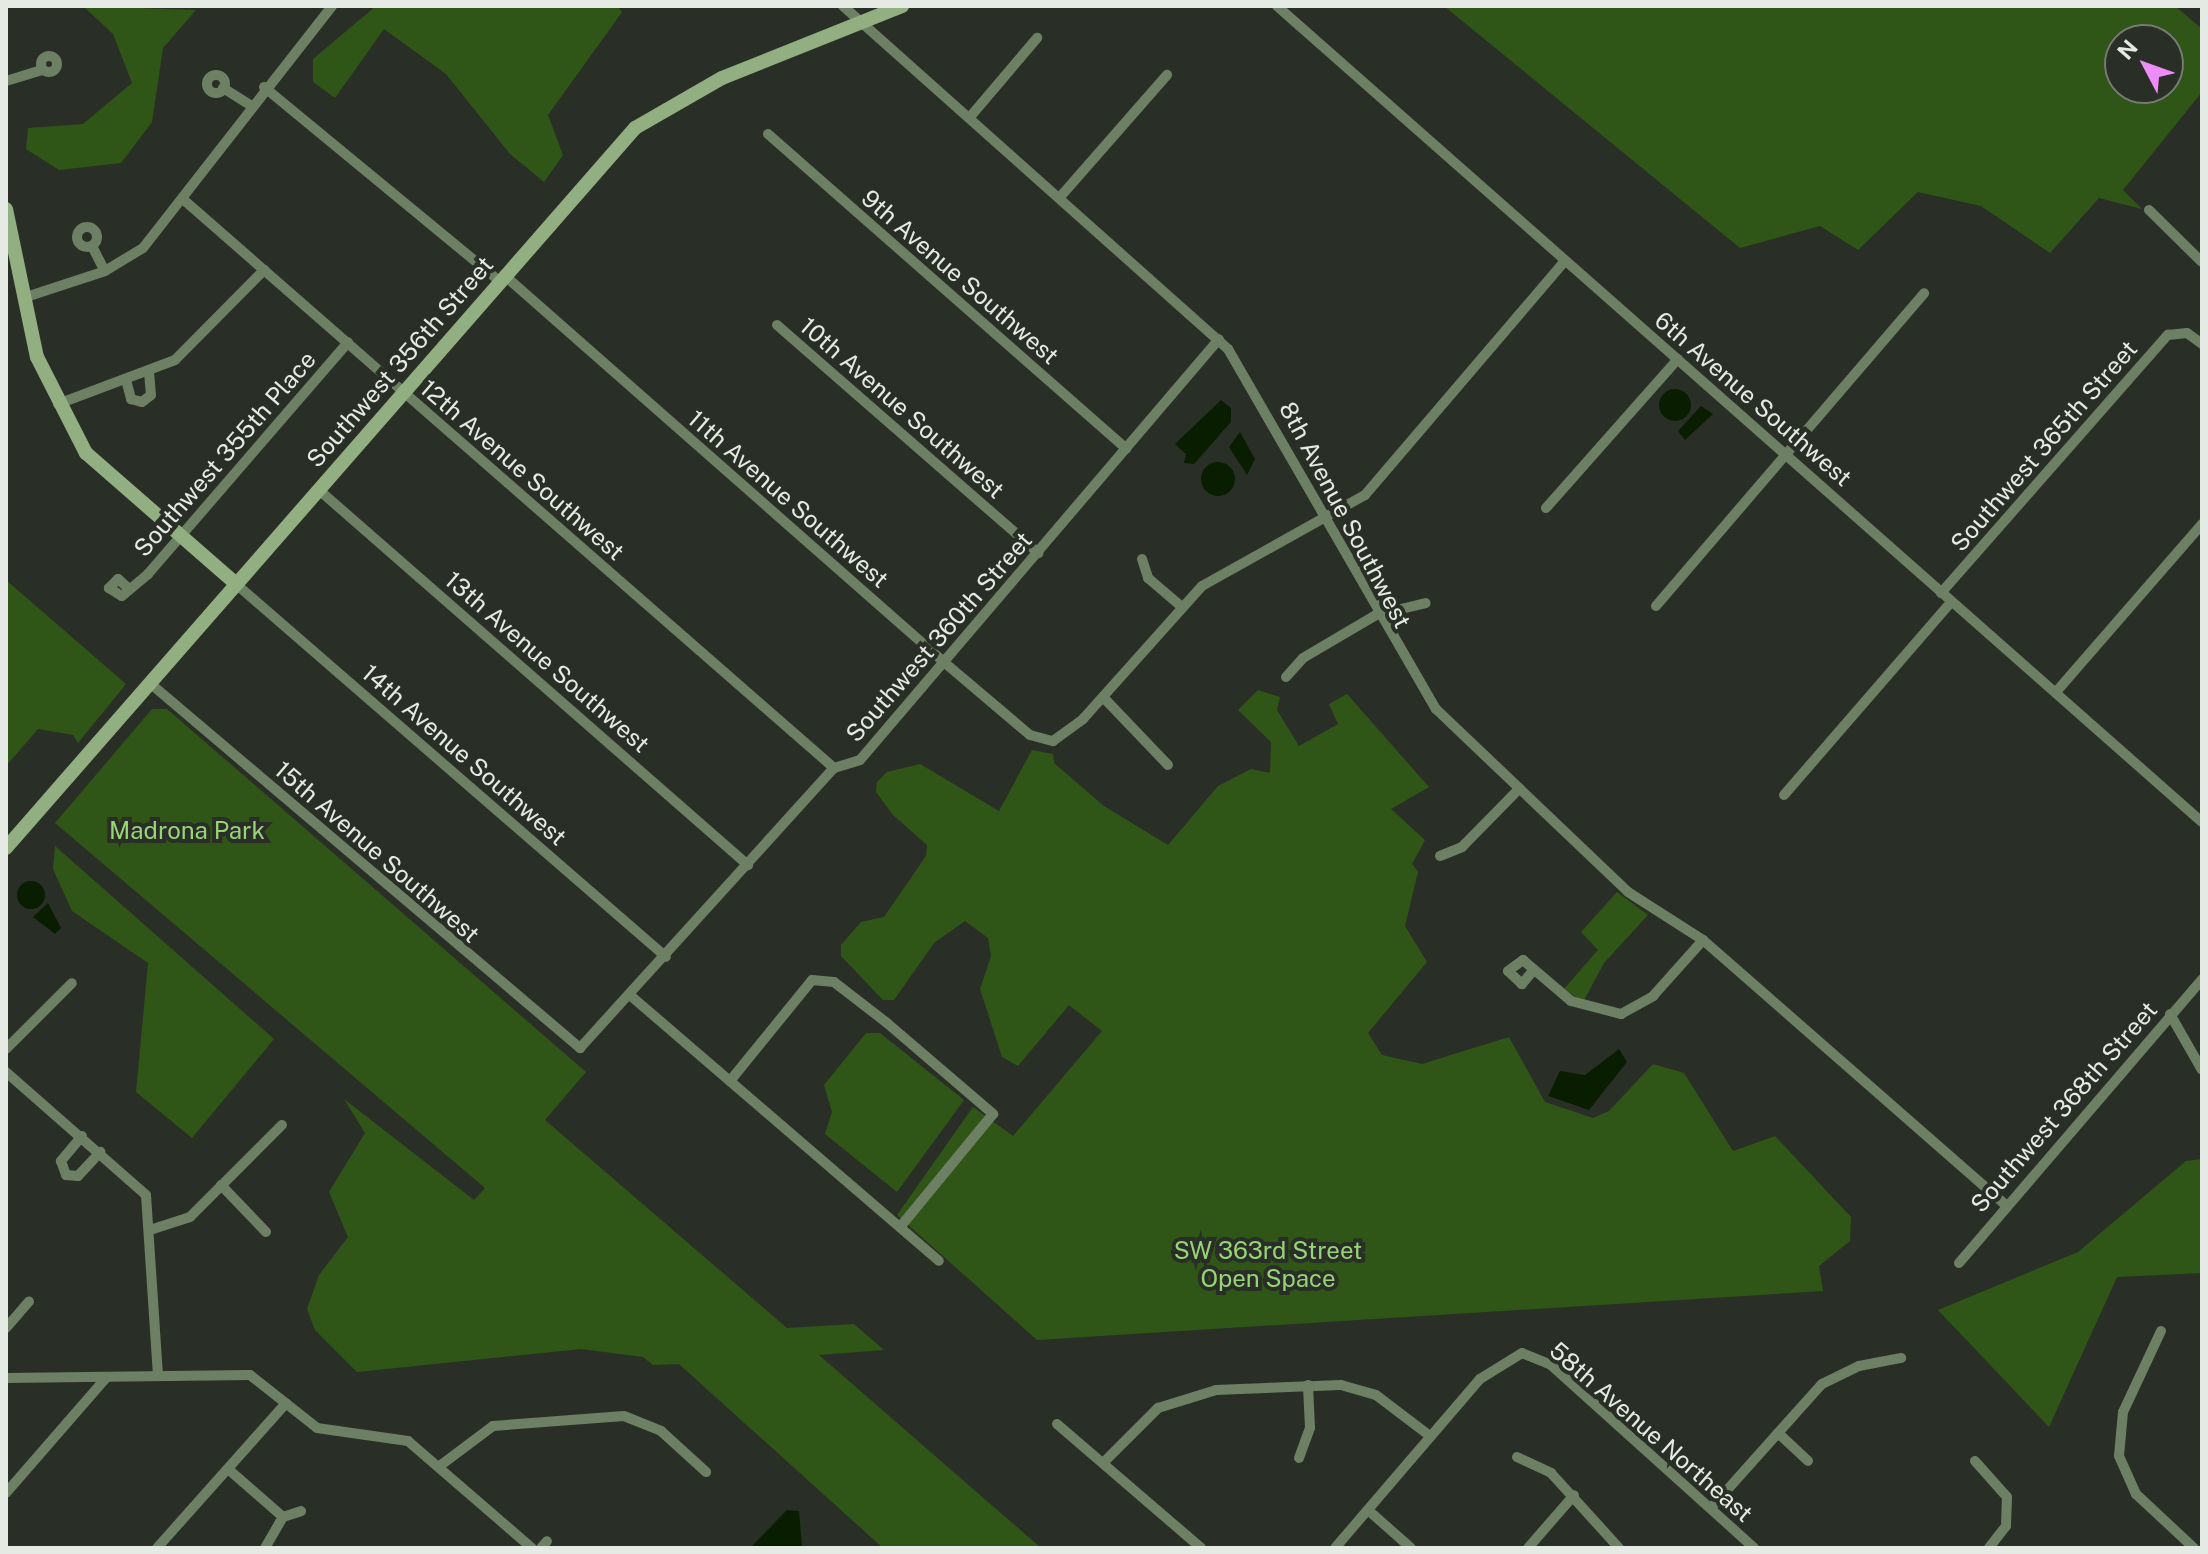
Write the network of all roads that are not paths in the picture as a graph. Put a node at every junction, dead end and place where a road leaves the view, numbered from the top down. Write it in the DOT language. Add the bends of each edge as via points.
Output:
graph roads {
  1 [pos="843,6"];
  2 [pos="902,6"];
  3 [pos="1277,6"];
  4 [pos="325,8"];
  5 [pos="863,24"];
  6 [pos="1037,38"];
  7 [pos="42,70"];
  8 [pos="1167,75"];
  9 [pos="6,81"];
  10 [pos="264,87"];
  11 [pos="223,88"];
  12 [pos="249,104"];
  13 [pos="970,117"];
  14 [pos="768,134"];
  15 [pos="1061,196"];
  16 [pos="185,201"];
  17 [pos="2149,210"];
  18 [pos="6,212"];
  19 [pos="9,238"];
  20 [pos="92,246"];
  21 [pos="1565,261"];
  22 [pos="2202,262"];
  23 [pos="264,270"];
  24 [pos="105,271"];
  25 [pos="501,278"];
  26 [pos="1924,293"];
  27 [pos="23,298"];
  28 [pos="777,325"];
  29 [pos="1219,339"];
  30 [pos="348,342"];
  31 [pos="2202,344"];
  32 [pos="1678,359"];
  33 [pos="149,373"];
  34 [pos="126,380"];
  35 [pos="402,392"];
  36 [pos="58,404"];
  37 [pos="1126,449"];
  38 [pos="1784,454"];
  39 [pos="319,490"];
  40 [pos="1546,508"];
  41 [pos="1325,520"];
  42 [pos="2202,524"];
  43 [pos="180,536"];
  44 [pos="1038,553"];
  45 [pos="1142,559"];
  46 [pos="236,584"];
  47 [pos="127,587"];
  48 [pos="1941,593"];
  49 [pos="1951,602"];
  50 [pos="1426,603"];
  51 [pos="1656,606"];
  52 [pos="1182,607"];
  53 [pos="1376,615"];
  54 [pos="945,663"];
  55 [pos="1286,677"];
  56 [pos="151,684"];
  57 [pos="2056,692"];
  58 [pos="1103,697"];
  59 [pos="1168,765"];
  60 [pos="834,768"];
  61 [pos="1517,791"];
  62 [pos="1784,795"];
  63 [pos="2202,822"];
  64 [pos="6,848"];
  65 [pos="1440,856"];
  66 [pos="748,865"];
  67 [pos="1703,940"];
  68 [pos="666,957"];
  69 [pos="1532,972"];
  70 [pos="2202,979"];
  71 [pos="72,983"];
  72 [pos="631,996"];
  73 [pos="2170,1014"];
  74 [pos="580,1048"];
  75 [pos="6,1049"];
  76 [pos="2202,1070"];
  77 [pos="6,1072"];
  78 [pos="730,1081"];
  79 [pos="282,1125"];
  80 [pos="82,1136"];
  81 [pos="100,1152"];
  82 [pos="221,1185"];
  83 [pos="2005,1204"];
  84 [pos="901,1226"];
  85 [pos="153,1229"];
  86 [pos="266,1232"];
  87 [pos="939,1261"];
  88 [pos="1959,1263"];
  89 [pos="29,1302"];
  90 [pos="6,1328"];
  91 [pos="2161,1331"];
  92 [pos="1901,1358"];
  93 [pos="158,1375"];
  94 [pos="6,1378"];
  95 [pos="106,1378"];
  96 [pos="1308,1385"];
  97 [pos="286,1403"];
  98 [pos="1057,1424"];
  99 [pos="1778,1433"];
  100 [pos="1430,1436"];
  101 [pos="1517,1457"];
  102 [pos="1299,1458"];
  103 [pos="1808,1461"];
  104 [pos="1975,1461"];
  105 [pos="1103,1463"];
  106 [pos="441,1465"];
  107 [pos="228,1469"];
  108 [pos="706,1472"];
  109 [pos="6,1493"];
  110 [pos="1574,1495"];
  111 [pos="1711,1508"];
  112 [pos="1368,1510"];
  113 [pos="301,1511"];
  114 [pos="283,1517"];
  115 [pos="157,1548"];
  116 [pos="265,1548"];
  117 [pos="532,1548"];
  118 [pos="1201,1548"];
  119 [pos="1335,1548"];
  120 [pos="1411,1548"];
  121 [pos="1528,1548"];
  122 [pos="1619,1548"];
  123 [pos="1754,1548"];
  124 [pos="1989,1548"];
  125 [pos="2194,1548"];
  1 -- 5 [label="street, 8th Avenue Southwest"];
  2 -- 5 [label="main road, Southwest 356th Street"];
  3 -- 21 [label="street, 6th Avenue Southwest"];
  4 -- 10 [label="street"];
  5 -- 13 [label="street, 8th Avenue Southwest"];
  5 -- 25 [label="main road, Southwest 356th Street" via="722,78 654,113 617,145"];
  6 -- 13 [label="street"];
  7 -- 9 [label="street"];
  8 -- 15 [label="street"];
  10 -- 12 [label="street"];
  10 -- 25 [label="street, 11th Avenue Southwest"];
  11 -- 12 [label="street"];
  12 -- 16 [label="street"];
  13 -- 15 [label="street, 8th Avenue Southwest"];
  14 -- 37 [label="street, 9th Avenue Southwest"];
  15 -- 29 [label="street, 8th Avenue Southwest"];
  16 -- 23 [label="street, 12th Avenue Southwest"];
  16 -- 24 [label="street" via="143,248"];
  17 -- 22 [label="street"];
  18 -- 19 [label="main road"];
  19 -- 27 [label="main road"];
  20 -- 24 [label="street"];
  21 -- 32 [label="street, 6th Avenue Southwest"];
  21 -- 41 [label="street" via="1376,484"];
  23 -- 30 [label="street, 12th Avenue Southwest"];
  23 -- 33 [label="street" via="200,341"];
  24 -- 27 [label="street"];
  25 -- 35 [label="main road, Southwest 356th Street"];
  25 -- 54 [label="street, 11th Avenue Southwest"];
  26 -- 38 [label="street"];
  27 -- 36 [label="main road"];
  28 -- 44 [label="street, 10th Avenue Southwest"];
  29 -- 37 [label="street, Southwest 360th Street"];
  29 -- 41 [label="street, 8th Avenue Southwest"];
  30 -- 35 [label="street, 12th Avenue Southwest"];
  30 -- 43 [label="street, Southwest 355th Place"];
  31 -- 48 [label="street, Southwest 365th Street" via="2182,332 2164,340"];
  32 -- 38 [label="street, 6th Avenue Southwest"];
  32 -- 40 [label="street"];
  33 -- 34 [label="street"];
  33 -- 34 [label="street" via="146,401 131,399"];
  34 -- 36 [label="street"];
  35 -- 39 [label="main road, Southwest 356th Street"];
  35 -- 60 [label="street, 12th Avenue Southwest"];
  36 -- 43 [label="main road" via="86,453"];
  37 -- 44 [label="street, Southwest 360th Street"];
  38 -- 48 [label="street, 6th Avenue Southwest"];
  38 -- 51 [label="street"];
  39 -- 46 [label="main road, Southwest 356th Street"];
  39 -- 66 [label="street, 13th Avenue Southwest"];
  41 -- 52 [label="street" via="1213,579"];
  41 -- 53 [label="street, 8th Avenue Southwest"];
  42 -- 57 [label="street"];
  43 -- 46 [label="main road"];
  43 -- 47 [label="street, Southwest 355th Place"];
  44 -- 54 [label="street, Southwest 360th Street"];
  45 -- 52 [label="street" via="1148,578"];
  46 -- 56 [label="main road, Southwest 356th Street"];
  46 -- 68 [label="street, 14th Avenue Southwest"];
  48 -- 49 [label="street, 6th Avenue Southwest"];
  49 -- 57 [label="street, 6th Avenue Southwest"];
  49 -- 62 [label="street"];
  50 -- 53 [label="street"];
  52 -- 58 [label="street"];
  53 -- 55 [label="street" via="1303,658"];
  53 -- 61 [label="street, 8th Avenue Southwest" via="1424,694"];
  54 -- 58 [label="street, 11th Avenue Southwest" via="1030,735 1053,741"];
  54 -- 60 [label="street, Southwest 360th Street" via="860,760"];
  56 -- 64 [label="main road, Southwest 356th Street"];
  56 -- 74 [label="street, 15th Avenue Southwest"];
  57 -- 63 [label="street, 6th Avenue Southwest"];
  58 -- 59 [label="street"];
  60 -- 66 [label="street, Southwest 360th Street"];
  61 -- 65 [label="street" via="1462,847"];
  61 -- 67 [label="street, 8th Avenue Southwest" via="1642,904"];
  66 -- 68 [label="street, Southwest 360th Street"];
  67 -- 69 [label="street" via="1653,996 1621,1014 1583,1008"];
  67 -- 83 [label="street, 8th Avenue Southwest"];
  68 -- 72 [label="street, Southwest 360th Street"];
  70 -- 73 [label="street, Southwest 368th Street"];
  71 -- 75 [label="street"];
  72 -- 74 [label="street, Southwest 360th Street"];
  72 -- 78 [label="street"];
  73 -- 76 [label="street" via="2186,1053"];
  73 -- 83 [label="street, Southwest 368th Street"];
  77 -- 80 [label="street"];
  78 -- 84 [label="street"];
  78 -- 84 [label="street" via="812,980 845,989 993,1114"];
  79 -- 82 [label="street"];
  80 -- 81 [label="street"];
  80 -- 81 [label="street" via="61,1161 66,1175 78,1176"];
  81 -- 85 [label="street" via="146,1195"];
  82 -- 85 [label="street" via="190,1217"];
  82 -- 86 [label="street"];
  83 -- 88 [label="street, Southwest 368th Street"];
  84 -- 87 [label="street"];
  85 -- 93 [label="street"];
  89 -- 90 [label="street"];
  91 -- 125 [label="street" via="2123,1412 2119,1456 2136,1494"];
  92 -- 99 [label="street" via="1831,1378"];
  93 -- 95 [label="street"];
  93 -- 97 [label="street" via="240,1372"];
  94 -- 95 [label="street"];
  95 -- 109 [label="street"];
  96 -- 100 [label="street" via="1365,1391"];
  96 -- 102 [label="street" via="1310,1428"];
  96 -- 105 [label="street" via="1184,1396 1136,1425"];
  97 -- 106 [label="street" via="317,1428 399,1437"];
  97 -- 107 [label="street"];
  98 -- 105 [label="street"];
  99 -- 103 [label="street"];
  99 -- 111 [label="street"];
  100 -- 111 [label="street, 58th Avenue Northeast" via="1493,1366 1518,1354 1551,1365"];
  100 -- 112 [label="street"];
  101 -- 110 [label="street" via="1542,1467"];
  104 -- 124 [label="street" via="2004,1489 2008,1509"];
  105 -- 118 [label="street"];
  106 -- 108 [label="street" via="493,1426 624,1416 661,1431"];
  106 -- 117 [label="street"];
  107 -- 114 [label="street"];
  107 -- 115 [label="street"];
  110 -- 121 [label="street"];
  110 -- 122 [label="street"];
  111 -- 123 [label="street, 58th Avenue Northeast"];
  112 -- 119 [label="street"];
  112 -- 120 [label="street"];
  113 -- 114 [label="street"];
  114 -- 116 [label="street"];
}
